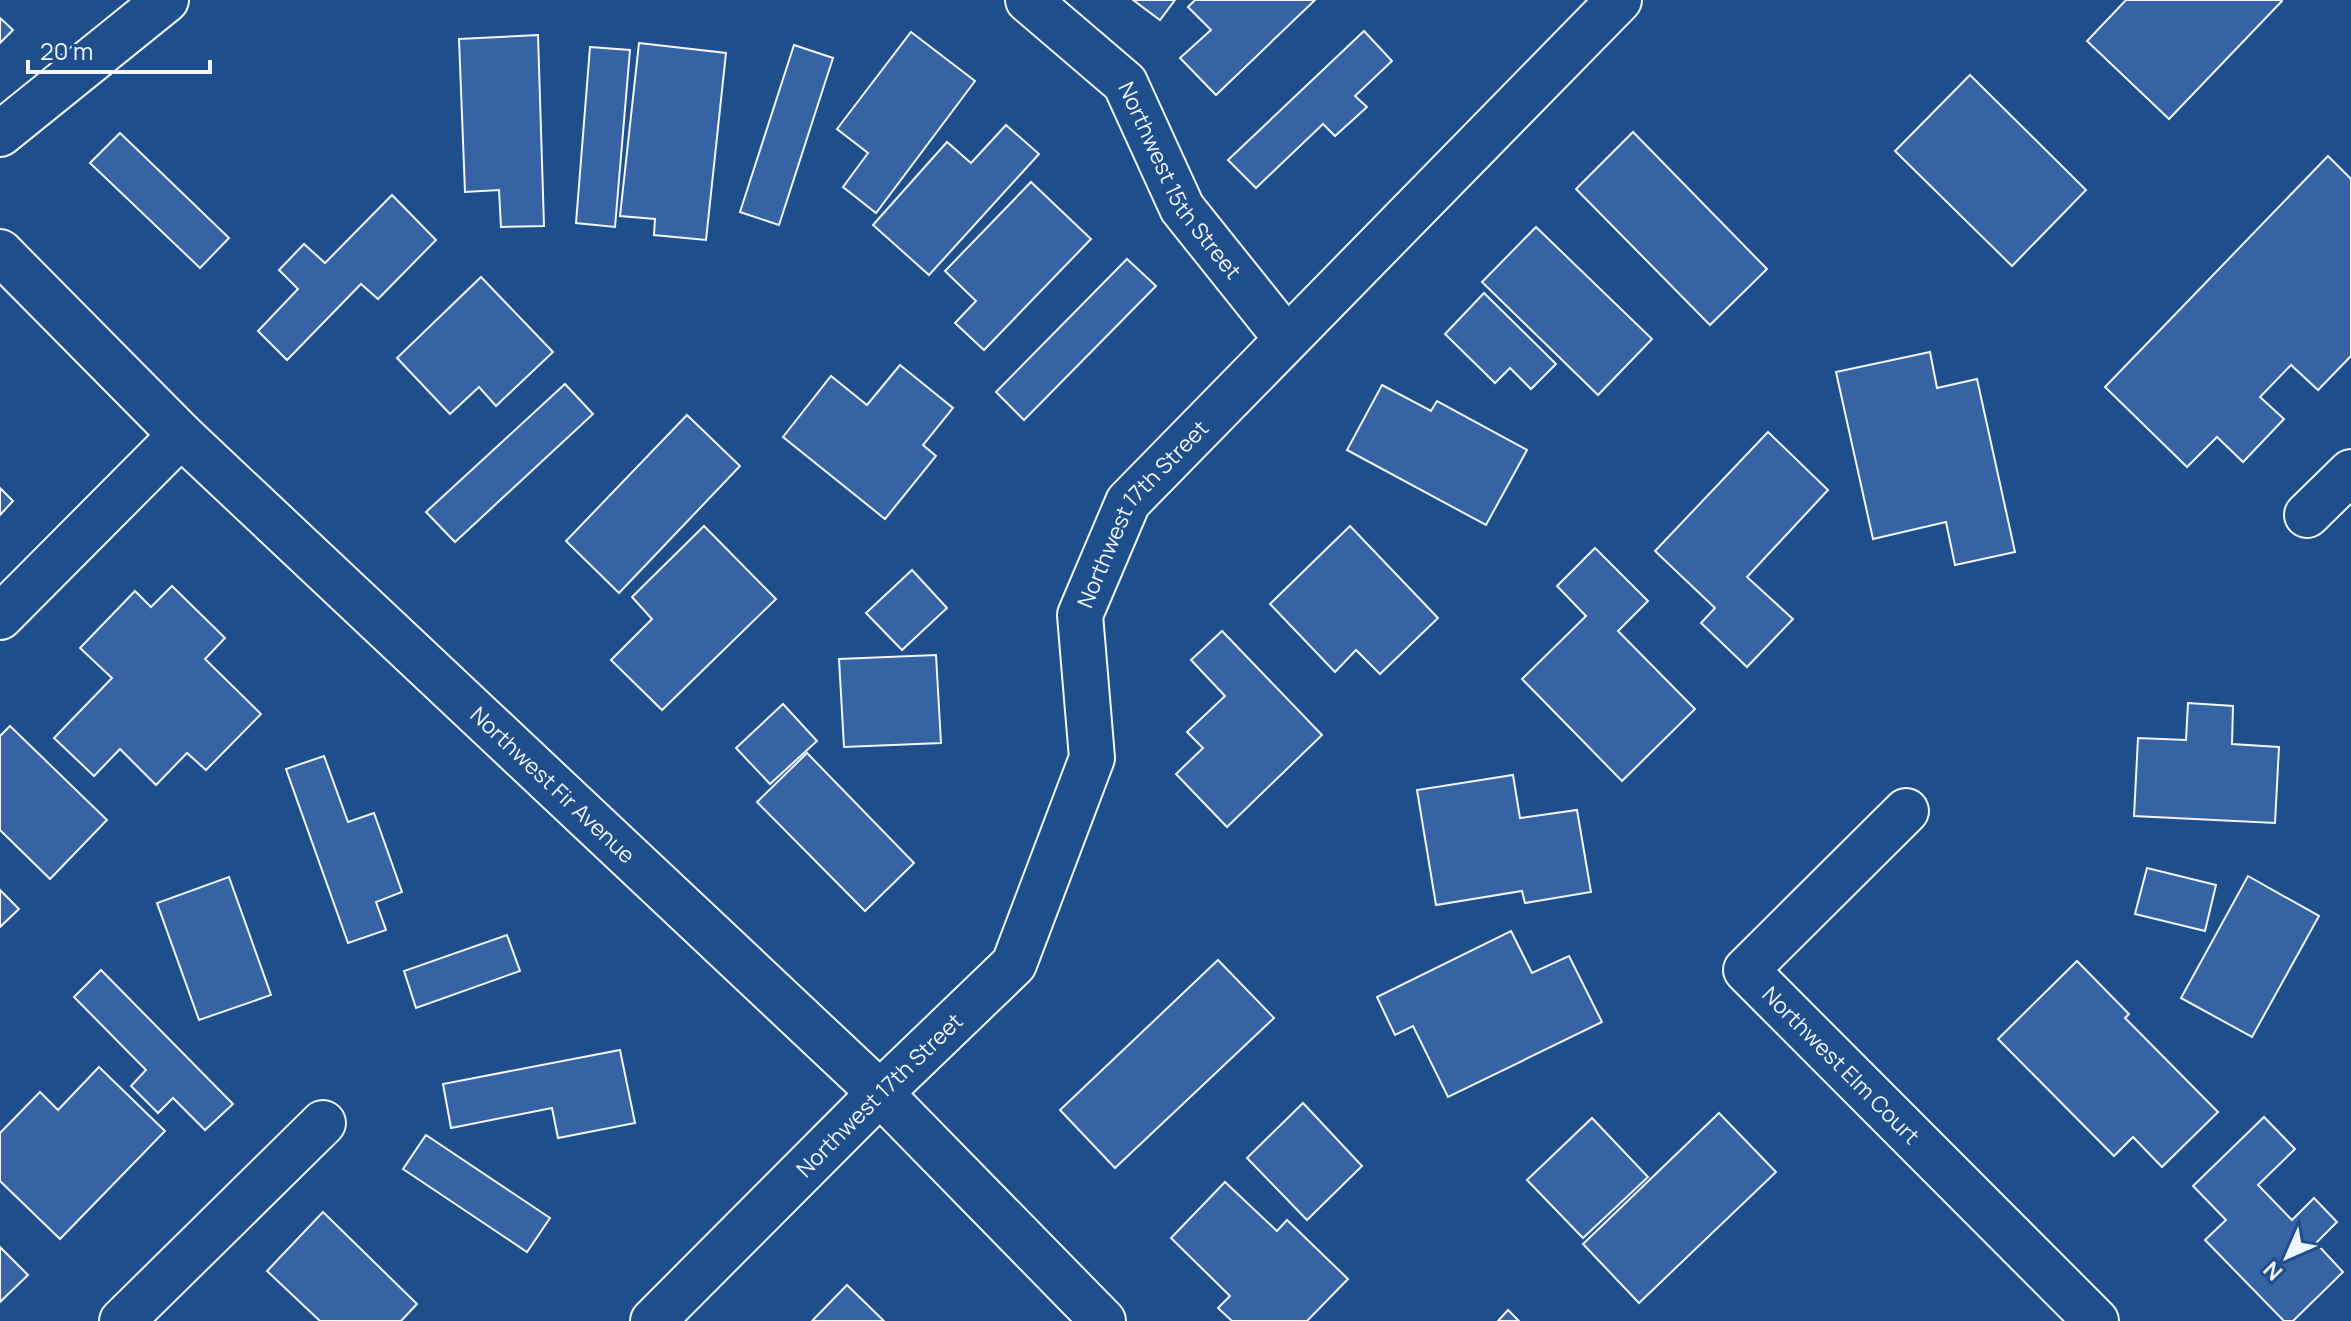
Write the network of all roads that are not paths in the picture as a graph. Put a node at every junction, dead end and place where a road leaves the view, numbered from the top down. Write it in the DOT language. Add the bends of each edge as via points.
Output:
graph roads {
  1 [pos="166,0"];
  2 [pos="1028,0"];
  3 [pos="1619,0"];
  4 [pos="0,134"];
  5 [pos="0,252"];
  6 [pos="1286,338"];
  7 [pos="181,435"];
  8 [pos="2351,472"];
  9 [pos="2307,515"];
  10 [pos="0,617"];
  11 [pos="1906,811"];
  12 [pos="880,1093"];
  13 [pos="323,1123"];
  14 [pos="122,1321"];
  15 [pos="653,1321"];
  16 [pos="1103,1321"];
  17 [pos="2096,1321"];
  1 -- 4 [label="street"];
  2 -- 6 [label="street, Northwest 15th Street" via="1125,83 1182,208"];
  3 -- 6 [label="street, Northwest 17th Street"];
  5 -- 7 [label="street, Northwest Fir Avenue"];
  6 -- 12 [label="street, Northwest 17th Street" via="1128,502 1080,615 1092,758 1014,964"];
  7 -- 10 [label="street"];
  7 -- 12 [label="street, Northwest Fir Avenue"];
  8 -- 9 [label="street"];
  11 -- 17 [label="street, Northwest Elm Court" via="1746,970"];
  12 -- 15 [label="street, Northwest 17th Street"];
  12 -- 16 [label="street, Northwest Fir Avenue"];
  13 -- 14 [label="street"];
}
